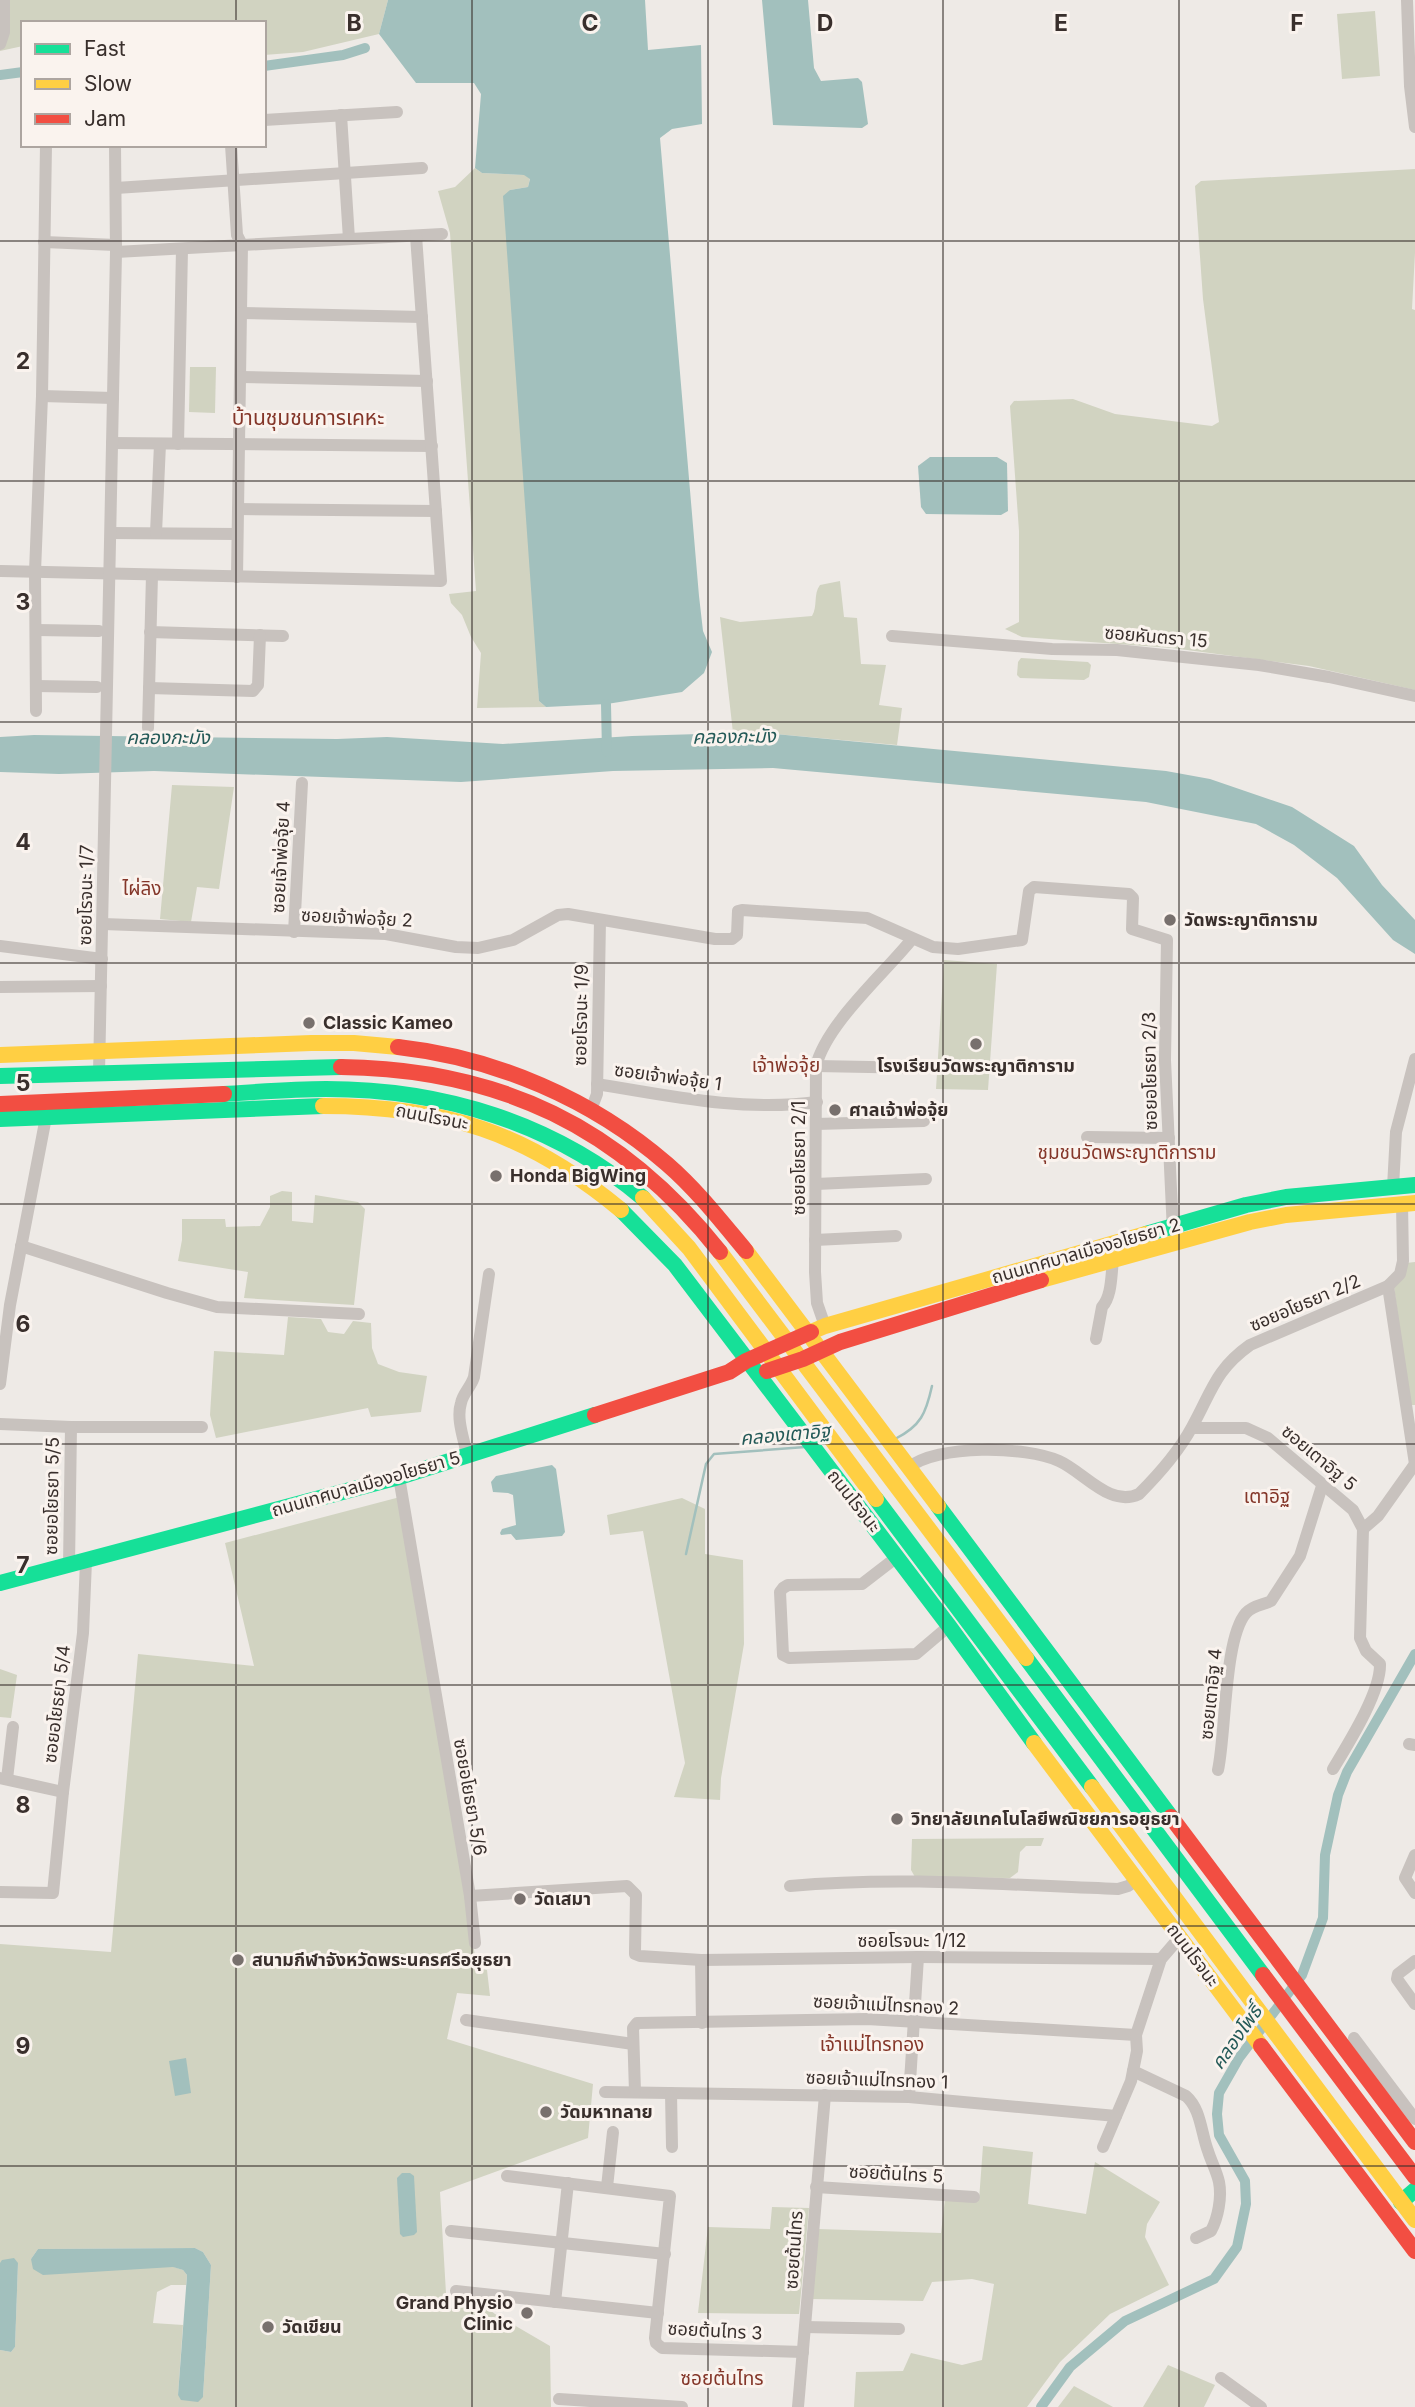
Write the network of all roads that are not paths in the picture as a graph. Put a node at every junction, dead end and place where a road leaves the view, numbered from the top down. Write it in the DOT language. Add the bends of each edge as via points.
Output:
graph roads {
  1 [pos="4,0"];
  2 [pos="1407,0"];
  3 [pos="0,44"];
  4 [pos="397,112"];
  5 [pos="341,115"];
  6 [pos="266,120"];
  7 [pos="1415,123"];
  8 [pos="46,147"];
  9 [pos="116,147"];
  10 [pos="231,147"];
  11 [pos="422,168"];
  12 [pos="344,173"];
  13 [pos="233,180"];
  14 [pos="116,188"];
  15 [pos="442,234"];
  16 [pos="416,236"];
  17 [pos="349,239"];
  18 [pos="44,242"];
  19 [pos="242,245"];
  20 [pos="116,248"];
  21 [pos="182,249"];
  22 [pos="241,313"];
  23 [pos="422,317"];
  24 [pos="240,377"];
  25 [pos="427,381"];
  26 [pos="42,396"];
  27 [pos="113,398"];
  28 [pos="112,443"];
  29 [pos="160,444"];
  30 [pos="178,444"];
  31 [pos="239,444"];
  32 [pos="432,446"];
  33 [pos="238,509"];
  34 [pos="436,511"];
  35 [pos="111,533"];
  36 [pos="156,533"];
  37 [pos="237,534"];
  38 [pos="1,571"];
  39 [pos="35,572"];
  40 [pos="110,574"];
  41 [pos="152,575"];
  42 [pos="237,577"];
  43 [pos="36,630"];
  44 [pos="99,631"];
  45 [pos="150,632"];
  46 [pos="260,635"];
  47 [pos="284,636"];
  48 [pos="892,636"];
  49 [pos="36,686"];
  50 [pos="97,687"];
  51 [pos="149,688"];
  52 [pos="1415,696"];
  53 [pos="36,711"];
  54 [pos="148,728"];
  55 [pos="302,783"];
  56 [pos="600,920"];
  57 [pos="103,924"];
  58 [pos="294,932"];
  59 [pos="912,939"];
  60 [pos="0,946"];
  61 [pos="102,959"];
  62 [pos="101,986"];
  63 [pos="0,987"];
  64 [pos="99,1051"];
  65 [pos="0,1055"];
  66 [pos="1415,1059"];
  67 [pos="816,1066"];
  68 [pos="922,1068"];
  69 [pos="99,1073"];
  70 [pos="68,1074"];
  71 [pos="0,1076"];
  72 [pos="597,1084"];
  73 [pos="68,1101"];
  74 [pos="817,1102"];
  75 [pos="0,1104"];
  76 [pos="591,1110"];
  77 [pos="46,1117"];
  78 [pos="0,1119"];
  79 [pos="924,1121"];
  80 [pos="816,1124"];
  81 [pos="1087,1137"];
  82 [pos="1169,1138"];
  83 [pos="926,1179"];
  84 [pos="816,1184"];
  85 [pos="1415,1185"];
  86 [pos="1393,1186"];
  87 [pos="1408,1204"];
  88 [pos="1172,1226"];
  89 [pos="896,1236"];
  90 [pos="815,1240"];
  91 [pos="1173,1244"];
  92 [pos="20,1246"];
  93 [pos="1409,1260"];
  94 [pos="1114,1261"];
  95 [pos="488,1274"];
  96 [pos="1388,1286"];
  97 [pos="359,1314"];
  98 [pos="825,1326"];
  99 [pos="810,1333"];
  100 [pos="1096,1339"];
  101 [pos="790,1343"];
  102 [pos="821,1350"];
  103 [pos="766,1353"];
  104 [pos="803,1359"];
  105 [pos="746,1361"];
  106 [pos="777,1368"];
  107 [pos="729,1372"];
  108 [pos="758,1374"];
  109 [pos="0,1384"];
  110 [pos="0,1424"];
  111 [pos="71,1427"];
  112 [pos="202,1427"];
  113 [pos="1192,1428"];
  114 [pos="467,1455"];
  115 [pos="1415,1464"];
  116 [pos="908,1468"];
  117 [pos="399,1477"];
  118 [pos="1322,1486"];
  119 [pos="1363,1530"];
  120 [pos="897,1558"];
  121 [pos="86,1562"];
  122 [pos="69,1566"];
  123 [pos="0,1583"];
  124 [pos="949,1626"];
  125 [pos="1030,1631"];
  126 [pos="1015,1642"];
  127 [pos="993,1656"];
  128 [pos="977,1667"];
  129 [pos="13,1727"];
  130 [pos="1333,1769"];
  131 [pos="1218,1770"];
  132 [pos="3,1779"];
  133 [pos="62,1792"];
  134 [pos="1415,1855"];
  135 [pos="1138,1880"];
  136 [pos="790,1886"];
  137 [pos="0,1892"];
  138 [pos="1415,1893"];
  139 [pos="470,1896"];
  140 [pos="1180,1937"];
  141 [pos="475,1943"];
  142 [pos="918,1957"];
  143 [pos="1161,1959"];
  144 [pos="701,1960"];
  145 [pos="1415,1961"];
  146 [pos="1415,2004"];
  147 [pos="466,2020"];
  148 [pos="702,2024"];
  149 [pos="914,2024"];
  150 [pos="1136,2035"];
  151 [pos="1354,2038"];
  152 [pos="633,2045"];
  153 [pos="1133,2071"];
  154 [pos="605,2092"];
  155 [pos="635,2092"];
  156 [pos="671,2093"];
  157 [pos="825,2095"];
  158 [pos="909,2096"];
  159 [pos="1116,2116"];
  160 [pos="1415,2119"];
  161 [pos="614,2132"];
  162 [pos="1415,2142"];
  163 [pos="672,2147"];
  164 [pos="1103,2147"];
  165 [pos="507,2176"];
  166 [pos="1415,2177"];
  167 [pos="568,2183"];
  168 [pos="607,2187"];
  169 [pos="816,2187"];
  170 [pos="1415,2190"];
  171 [pos="974,2197"];
  172 [pos="1401,2202"];
  173 [pos="1415,2220"];
  174 [pos="450,2231"];
  175 [pos="1196,2238"];
  176 [pos="562,2243"];
  177 [pos="1415,2251"];
  178 [pos="665,2255"];
  179 [pos="456,2291"];
  180 [pos="555,2302"];
  181 [pos="658,2313"];
  182 [pos="805,2328"];
  183 [pos="899,2329"];
  184 [pos="803,2352"];
  185 [pos="1221,2378"];
  186 [pos="559,2399"];
  187 [pos="682,2407"];
  188 [pos="798,2407"];
  189 [pos="1261,2407"];
  1 -- 3 [label="street"];
  2 -- 7 [label="street" via="1409,86"];
  4 -- 5 [label="street"];
  5 -- 6 [label="street"];
  5 -- 12 [label="street"];
  8 -- 18 [label="street"];
  9 -- 14 [label="street, ซอยโรจนะ 1/7"];
  10 -- 13 [label="street"];
  11 -- 12 [label="street"];
  12 -- 13 [label="street"];
  12 -- 17 [label="street"];
  13 -- 14 [label="street"];
  13 -- 19 [label="street"];
  14 -- 20 [label="street, ซอยโรจนะ 1/7"];
  15 -- 16 [label="street"];
  16 -- 17 [label="street"];
  16 -- 23 [label="street"];
  17 -- 19 [label="street"];
  18 -- 20 [label="street"];
  18 -- 26 [label="street"];
  19 -- 21 [label="street"];
  19 -- 22 [label="street"];
  20 -- 21 [label="street"];
  20 -- 27 [label="street, ซอยโรจนะ 1/7"];
  21 -- 30 [label="street"];
  22 -- 23 [label="street"];
  22 -- 24 [label="street"];
  23 -- 25 [label="street"];
  24 -- 25 [label="street"];
  24 -- 31 [label="street"];
  25 -- 32 [label="street"];
  26 -- 27 [label="street"];
  26 -- 39 [label="street"];
  27 -- 28 [label="street, ซอยโรจนะ 1/7"];
  28 -- 29 [label="street"];
  28 -- 35 [label="street, ซอยโรจนะ 1/7"];
  29 -- 30 [label="street"];
  29 -- 36 [label="street"];
  30 -- 31 [label="street"];
  31 -- 32 [label="street"];
  31 -- 33 [label="street"];
  32 -- 34 [label="street"];
  33 -- 34 [label="street"];
  33 -- 37 [label="street"];
  34 -- 42 [label="street" via="441,582"];
  35 -- 36 [label="street"];
  35 -- 40 [label="street, ซอยโรจนะ 1/7"];
  36 -- 37 [label="street"];
  37 -- 42 [label="street"];
  38 -- 39 [label="street"];
  39 -- 40 [label="street"];
  39 -- 43 [label="street"];
  40 -- 41 [label="street"];
  40 -- 57 [label="street, ซอยโรจนะ 1/7"];
  41 -- 42 [label="street"];
  41 -- 45 [label="street"];
  43 -- 44 [label="street"];
  43 -- 49 [label="street"];
  45 -- 46 [label="street"];
  45 -- 51 [label="street"];
  46 -- 47 [label="street"];
  46 -- 51 [label="street" via="258,685 253,691"];
  48 -- 52 [label="street, ซอยหันตรา 15" via="1116,650 1259,665"];
  49 -- 50 [label="street"];
  49 -- 53 [label="street"];
  51 -- 54 [label="street"];
  55 -- 58 [label="street, ซอยเจ้าพ่อจุ้ย 4"];
  56 -- 58 [label="street, ซอยเจ้าพ่อจุ้ย 2" via="558,915 513,940 478,948 386,934"];
  56 -- 59 [label="street, ซอยเจ้าพ่อจุ้ย 2" via="727,939 737,935 740,910 830,914 867,918"];
  56 -- 72 [label="street, ซอยโรจนะ 1/9"];
  57 -- 58 [label="street, ซอยเจ้าพ่อจุ้ย 2"];
  57 -- 61 [label="street, ซอยโรจนะ 1/7"];
  59 -- 67 [label="street, ซอยอโยธยา 2/1" via="857,1001 824,1045"];
  59 -- 82 [label="street, ซอยอโยธยา 2/3" via="958,949 1022,940 1029,891 1034,887 1132,895 1132,929 1167,940"];
  60 -- 61 [label="street"];
  61 -- 62 [label="street, ซอยโรจนะ 1/7"];
  62 -- 63 [label="street"];
  62 -- 64 [label="street, ซอยโรจนะ 1/7"];
  64 -- 65 [label="main road"];
  64 -- 69 [label="street, ซอยโรจนะ 1/7"];
  64 -- 76 [label="main road" via="340,1043 398,1046 507,1072"];
  66 -- 86 [label="street" via="1396,1132"];
  67 -- 68 [label="street"];
  67 -- 74 [label="street, ซอยอโยธยา 2/1"];
  69 -- 70 [label="main road"];
  69 -- 101 [label="main road" via="360,1065 432,1073 517,1096 556,1113 617,1150 668,1194"];
  70 -- 71 [label="main road"];
  70 -- 73 [label="main road"];
  72 -- 74 [label="street, ซอยเจ้าพ่อจุ้ย 1" via="739,1104"];
  72 -- 76 [label="street, ซอยโรจนะ 1/9"];
  73 -- 75 [label="main road, ถนนโรจนะ"];
  73 -- 103 [label="main road, ถนนโรจนะ" via="375,1089 459,1102 498,1114 574,1149 643,1198 689,1248"];
  74 -- 80 [label="street, ซอยอโยธยา 2/1"];
  76 -- 99 [label="main road" via="684,1180"];
  77 -- 78 [label="main road, ถนนโรจนะ"];
  77 -- 92 [label="street"];
  77 -- 105 [label="main road, ถนนโรจนะ" via="372,1106 432,1113 485,1129 566,1167 632,1218 675,1265"];
  79 -- 80 [label="street"];
  80 -- 84 [label="street, ซอยอโยธยา 2/1"];
  81 -- 82 [label="street"];
  82 -- 88 [label="street, ซอยอโยธยา 2/3"];
  83 -- 84 [label="street"];
  84 -- 90 [label="street, ซอยอโยธยา 2/1"];
  85 -- 86 [label="main road, ถนนเทศบาลเมืองอโยธยา 2"];
  86 -- 88 [label="main road, ถนนเทศบาลเมืองอโยธยา 2" via="1286,1197"];
  87 -- 91 [label="main road, ถนนเทศบาลเมืองอโยธยา 2" via="1286,1215"];
  87 -- 93 [label="street, ซอยอโยธยา 2/2"];
  88 -- 91 [label="street, ซอยอโยธยา 2/3"];
  88 -- 98 [label="main road, ถนนเทศบาลเมืองอโยธยา 2"];
  89 -- 90 [label="street"];
  90 -- 98 [label="street, ซอยอโยธยา 2/1" via="817,1303"];
  91 -- 94 [label="main road, ถนนเทศบาลเมืองอโยธยา 2"];
  92 -- 97 [label="street" via="217,1307"];
  92 -- 109 [label="street"];
  93 -- 96 [label="street, ซอยอโยธยา 2/2"];
  94 -- 100 [label="street"];
  94 -- 102 [label="main road, ถนนเทศบาลเมืองอโยธยา 2"];
  95 -- 114 [label="street" via="474,1377 459,1414"];
  96 -- 113 [label="street, ซอยอโยธยา 2/2" via="1233,1357"];
  96 -- 115 [label="street"];
  98 -- 99 [label="main road, ถนนเทศบาลเมืองอโยธยา 2"];
  99 -- 101 [label="main road, ถนนเทศบาลเมืองอโยธยา 2"];
  99 -- 102 [label="main road"];
  101 -- 103 [label="main road, ถนนเทศบาลเมืองอโยธยา 2"];
  101 -- 104 [label="main road"];
  102 -- 104 [label="main road, ถนนเทศบาลเมืองอโยธยา 2"];
  102 -- 116 [label="main road"];
  103 -- 105 [label="main road, ถนนเทศบาลเมืองอโยธยา 5"];
  103 -- 106 [label="main road, ถนนโรจนะ"];
  104 -- 106 [label="main road, ถนนเทศบาลเมืองอโยธยา 2"];
  104 -- 126 [label="main road"];
  105 -- 107 [label="main road, ถนนเทศบาลเมืองอโยธยา 5"];
  105 -- 108 [label="main road, ถนนโรจนะ"];
  106 -- 108 [label="main road, ถนนเทศบาลเมืองอโยธยา 5"];
  106 -- 127 [label="main road, ถนนโรจนะ"];
  107 -- 108 [label="main road, ถนนเทศบาลเมืองอโยธยา 5"];
  107 -- 114 [label="main road, ถนนเทศบาลเมืองอโยธยา 5"];
  108 -- 120 [label="main road, ถนนโรจนะ"];
  110 -- 111 [label="street"];
  111 -- 112 [label="street"];
  111 -- 122 [label="street, ซอยอโยธยา 5/5"];
  113 -- 116 [label="street, ซอยอโยธยา 2/2" via="1151,1481 1130,1498 1111,1495 1072,1467 1037,1455 958,1450 927,1456"];
  113 -- 118 [label="street, ซอยเตาอิฐ 5" via="1254,1431"];
  114 -- 117 [label="main road, ถนนเทศบาลเมืองอโยธยา 5"];
  115 -- 119 [label="street"];
  116 -- 125 [label="main road"];
  117 -- 121 [label="main road, ถนนเทศบาลเมืองอโยธยา 5"];
  117 -- 139 [label="street, ซอยอโยธยา 5/6"];
  118 -- 119 [label="street, ซอยเตาอิฐ 5" via="1353,1510"];
  118 -- 131 [label="street, ซอยเตาอิฐ 4" via="1300,1556 1271,1601 1246,1613 1237,1630"];
  119 -- 130 [label="street" via="1360,1638 1380,1664 1380,1671 1351,1741"];
  120 -- 124 [label="main road, ถนนโรจนะ"];
  120 -- 124 [label="street" via="862,1584 783,1588 783,1655 916,1654"];
  121 -- 122 [label="main road, ถนนเทศบาลเมืองอโยธยา 5"];
  121 -- 133 [label="street, ซอยอโยธยา 5/4" via="83,1633"];
  122 -- 123 [label="main road, ถนนเทศบาลเมืองอโยธยา 5"];
  124 -- 128 [label="main road, ถนนโรจนะ"];
  125 -- 126 [label="main road"];
  125 -- 162 [label="main road"];
  126 -- 166 [label="main road"];
  127 -- 128 [label="main road"];
  127 -- 172 [label="main road, ถนนโรจนะ"];
  128 -- 135 [label="main road, ถนนโรจนะ"];
  129 -- 132 [label="street"];
  132 -- 133 [label="street"];
  133 -- 137 [label="street, ซอยอโยธยา 5/4" via="53,1894"];
  134 -- 138 [label="street" via="1406,1875"];
  135 -- 136 [label="street" via="1118,1889 952,1883"];
  135 -- 140 [label="main road, ถนนโรจนะ"];
  139 -- 141 [label="street, ซอยอโยธยา 5/6"];
  139 -- 144 [label="street, ซอยโรจนะ 1/12" via="627,1886 636,1895 635,1954"];
  140 -- 143 [label="street"];
  140 -- 177 [label="main road, ถนนโรจนะ"];
  142 -- 143 [label="street, ซอยโรจนะ 1/12"];
  142 -- 144 [label="street, ซอยโรจนะ 1/12"];
  142 -- 149 [label="street"];
  143 -- 150 [label="street"];
  144 -- 148 [label="street"];
  145 -- 146 [label="street" via="1398,1973 1397,1979"];
  147 -- 152 [label="street"];
  148 -- 149 [label="street, ซอยเจ้าแม่ไทรทอง 2" via="848,2019"];
  148 -- 152 [label="street, ซอยเจ้าแม่ไทรทอง 2" via="634,2025"];
  149 -- 150 [label="street, ซอยเจ้าแม่ไทรทอง 2"];
  149 -- 158 [label="street"];
  150 -- 153 [label="street"];
  151 -- 160 [label="street"];
  152 -- 155 [label="street"];
  153 -- 159 [label="street"];
  153 -- 175 [label="street" via="1186,2096 1197,2113 1219,2182 1220,2200 1211,2231"];
  154 -- 155 [label="street, ซอยเจ้าแม่ไทรทอง 1"];
  155 -- 156 [label="street, ซอยเจ้าแม่ไทรทอง 1"];
  156 -- 157 [label="street, ซอยเจ้าแม่ไทรทอง 1"];
  156 -- 163 [label="street"];
  157 -- 158 [label="street, ซอยเจ้าแม่ไทรทอง 1"];
  157 -- 169 [label="street, ซอยต้นไทร"];
  158 -- 159 [label="street, ซอยเจ้าแม่ไทรทอง 1"];
  159 -- 164 [label="street"];
  161 -- 168 [label="street"];
  165 -- 167 [label="street"];
  167 -- 168 [label="street"];
  167 -- 176 [label="street"];
  168 -- 178 [label="street" via="670,2196"];
  169 -- 171 [label="street, ซอยต้นไทร 5"];
  169 -- 182 [label="street, ซอยต้นไทร"];
  170 -- 172 [label="main road"];
  172 -- 173 [label="main road, ถนนโรจนะ"];
  174 -- 176 [label="street"];
  176 -- 178 [label="street"];
  176 -- 180 [label="street"];
  178 -- 181 [label="street"];
  179 -- 180 [label="street"];
  180 -- 181 [label="street"];
  181 -- 184 [label="street, ซอยต้นไทร 3" via="655,2338 662,2348"];
  182 -- 183 [label="street"];
  182 -- 184 [label="street, ซอยต้นไทร"];
  184 -- 188 [label="street, ซอยต้นไทร"];
  185 -- 189 [label="street"];
  186 -- 187 [label="street"];
}
